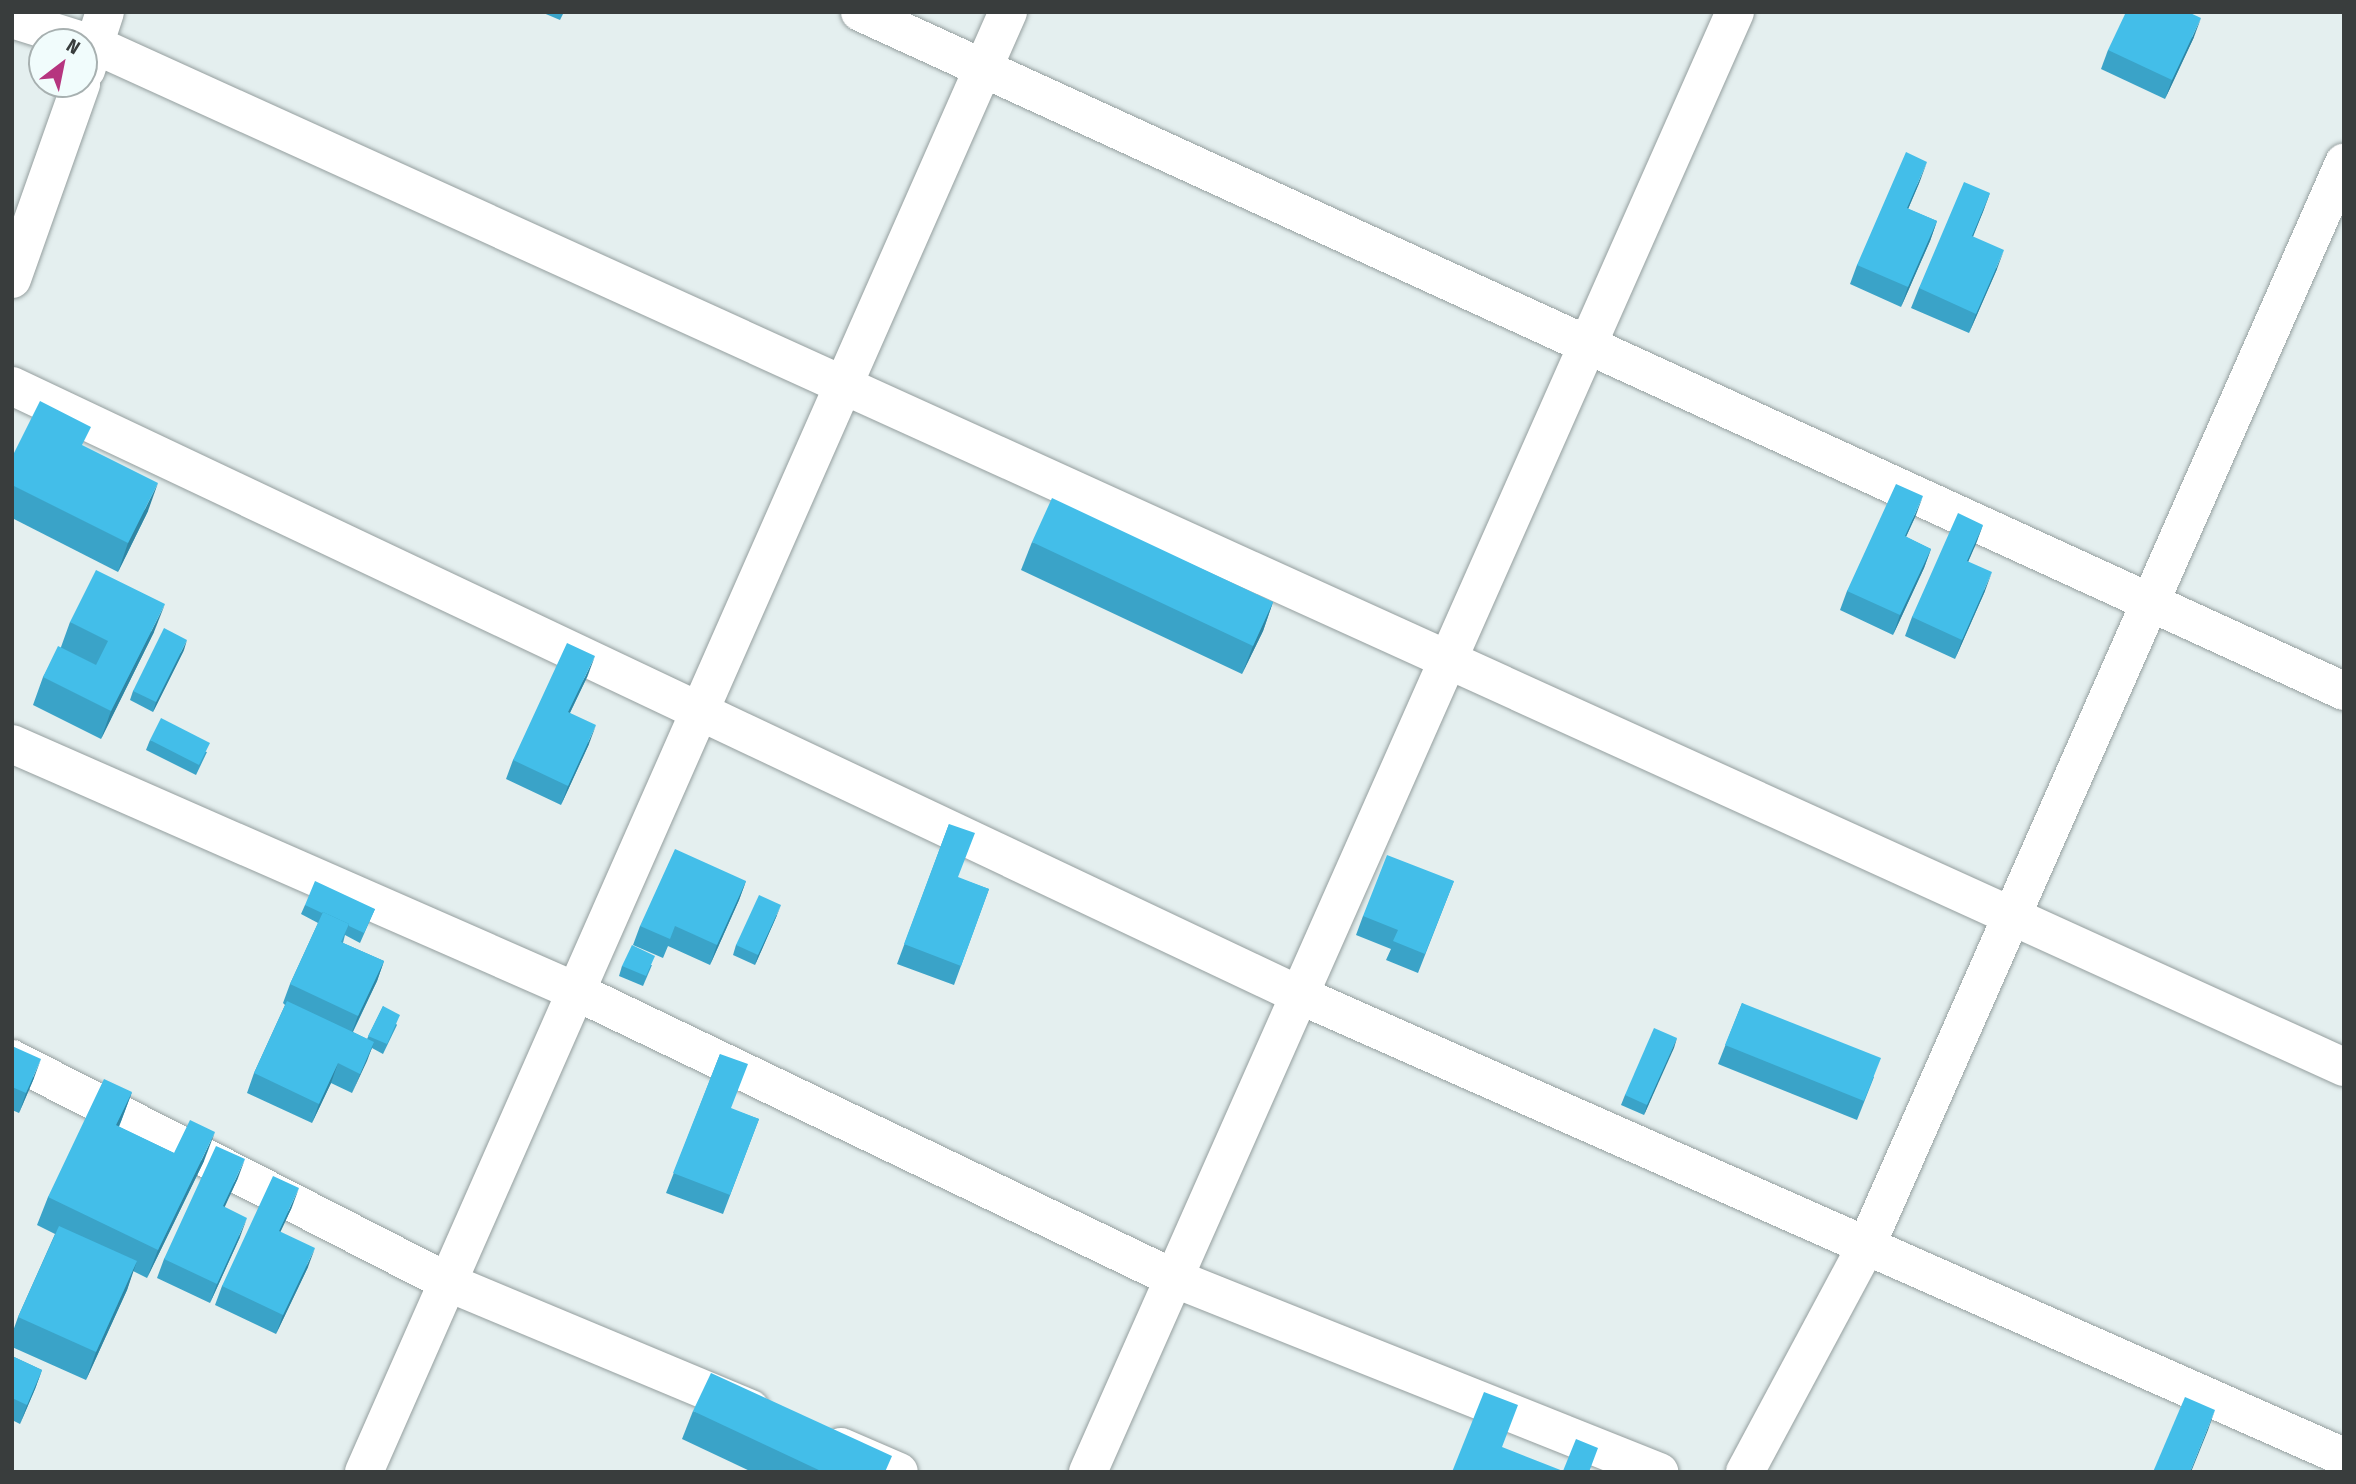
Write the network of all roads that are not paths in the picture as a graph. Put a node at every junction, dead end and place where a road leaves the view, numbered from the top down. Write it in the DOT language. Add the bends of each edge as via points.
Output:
graph roads {
  1 [pos="860,12"];
  2 [pos="1008,12"];
  3 [pos="1735,12"];
  4 [pos="12,19"];
  5 [pos="41,28"];
  6 [pos="98,46"];
  7 [pos="983,68"];
  8 [pos="76,98"];
  9 [pos="2344,163"];
  10 [pos="12,279"];
  11 [pos="1587,345"];
  12 [pos="843,385"];
  13 [pos="12,386"];
  14 [pos="2150,603"];
  15 [pos="1446,660"];
  16 [pos="2344,691"];
  17 [pos="699,712"];
  18 [pos="12,744"];
  19 [pos="2012,916"];
  20 [pos="575,991"];
  21 [pos="1297,994"];
  22 [pos="12,1059"];
  23 [pos="2344,1067"];
  24 [pos="1867,1244"];
  25 [pos="1171,1277"];
  26 [pos="447,1282"];
  27 [pos="2344,1457"];
  28 [pos="364,1472"];
  29 [pos="900,1472"];
  30 [pos="1088,1472"];
  31 [pos="1659,1472"];
  32 [pos="1745,1472"];
  1 -- 7 [label="street"];
  2 -- 7 [label="street"];
  3 -- 11 [label="street"];
  4 -- 5 [label="street"];
  6 -- 12 [label="street"];
  7 -- 11 [label="street"];
  7 -- 12 [label="street"];
  8 -- 10 [label="street"];
  9 -- 14 [label="street"];
  11 -- 14 [label="street"];
  11 -- 15 [label="street"];
  12 -- 15 [label="street"];
  12 -- 17 [label="street"];
  13 -- 17 [label="street"];
  14 -- 16 [label="street"];
  14 -- 19 [label="street"];
  15 -- 19 [label="street"];
  15 -- 21 [label="street"];
  17 -- 20 [label="street"];
  17 -- 21 [label="street"];
  18 -- 20 [label="street"];
  19 -- 23 [label="street"];
  19 -- 24 [label="street"];
  20 -- 25 [label="street"];
  20 -- 26 [label="street"];
  21 -- 24 [label="street"];
  21 -- 25 [label="street"];
  22 -- 26 [label="street"];
  24 -- 27 [label="street"];
  24 -- 32 [label="street"];
  25 -- 30 [label="street"];
  25 -- 31 [label="street"];
  26 -- 28 [label="street"];
  26 -- 29 [label="street"];
}
